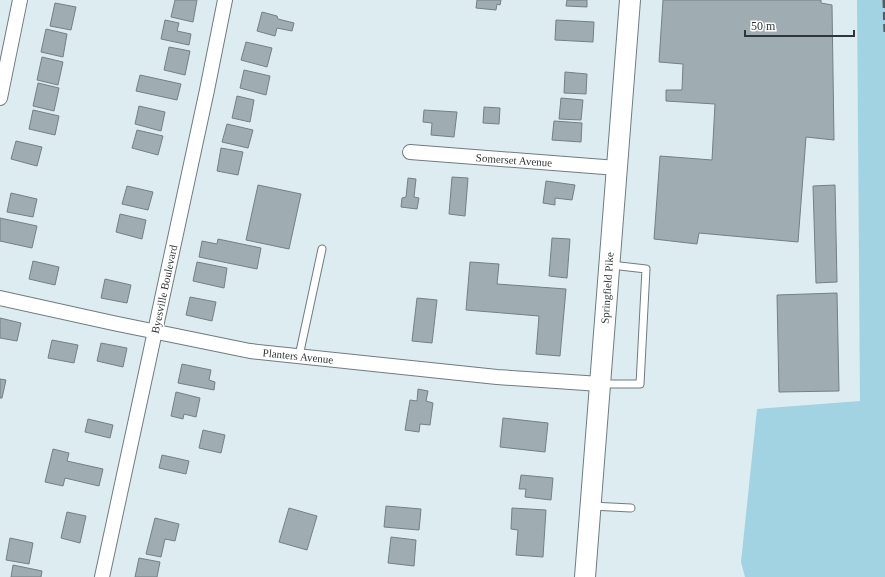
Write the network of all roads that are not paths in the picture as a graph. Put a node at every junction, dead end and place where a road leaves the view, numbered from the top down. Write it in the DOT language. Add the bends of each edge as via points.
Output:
graph roads {
  1 [pos="20,0"];
  2 [pos="225,0"];
  3 [pos="630,0"];
  4 [pos="0,98"];
  5 [pos="410,152"];
  6 [pos="617,168"];
  7 [pos="322,249"];
  8 [pos="609,264"];
  9 [pos="0,298"];
  10 [pos="155,331"];
  11 [pos="299,356"];
  12 [pos="600,384"];
  13 [pos="591,506"];
  14 [pos="631,508"];
  15 [pos="102,577"];
  16 [pos="585,577"];
  1 -- 4 [label="street"];
  2 -- 10 [label="street, Byesville Boulevard"];
  3 -- 6 [label="main road, Springfield Pike"];
  5 -- 6 [label="street, Somerset Avenue"];
  6 -- 8 [label="main road, Springfield Pike"];
  7 -- 11 [label="lane"];
  8 -- 12 [label="main road, Springfield Pike"];
  8 -- 12 [label="lane" via="646,269 640,384"];
  9 -- 10 [label="street, Planters Avenue"];
  10 -- 11 [label="street, Planters Avenue" via="250,351"];
  10 -- 15 [label="street, Byesville Boulevard"];
  11 -- 12 [label="street, Planters Avenue" via="497,378"];
  12 -- 13 [label="main road, Springfield Pike"];
  13 -- 14 [label="lane"];
  13 -- 16 [label="main road, Springfield Pike"];
}
